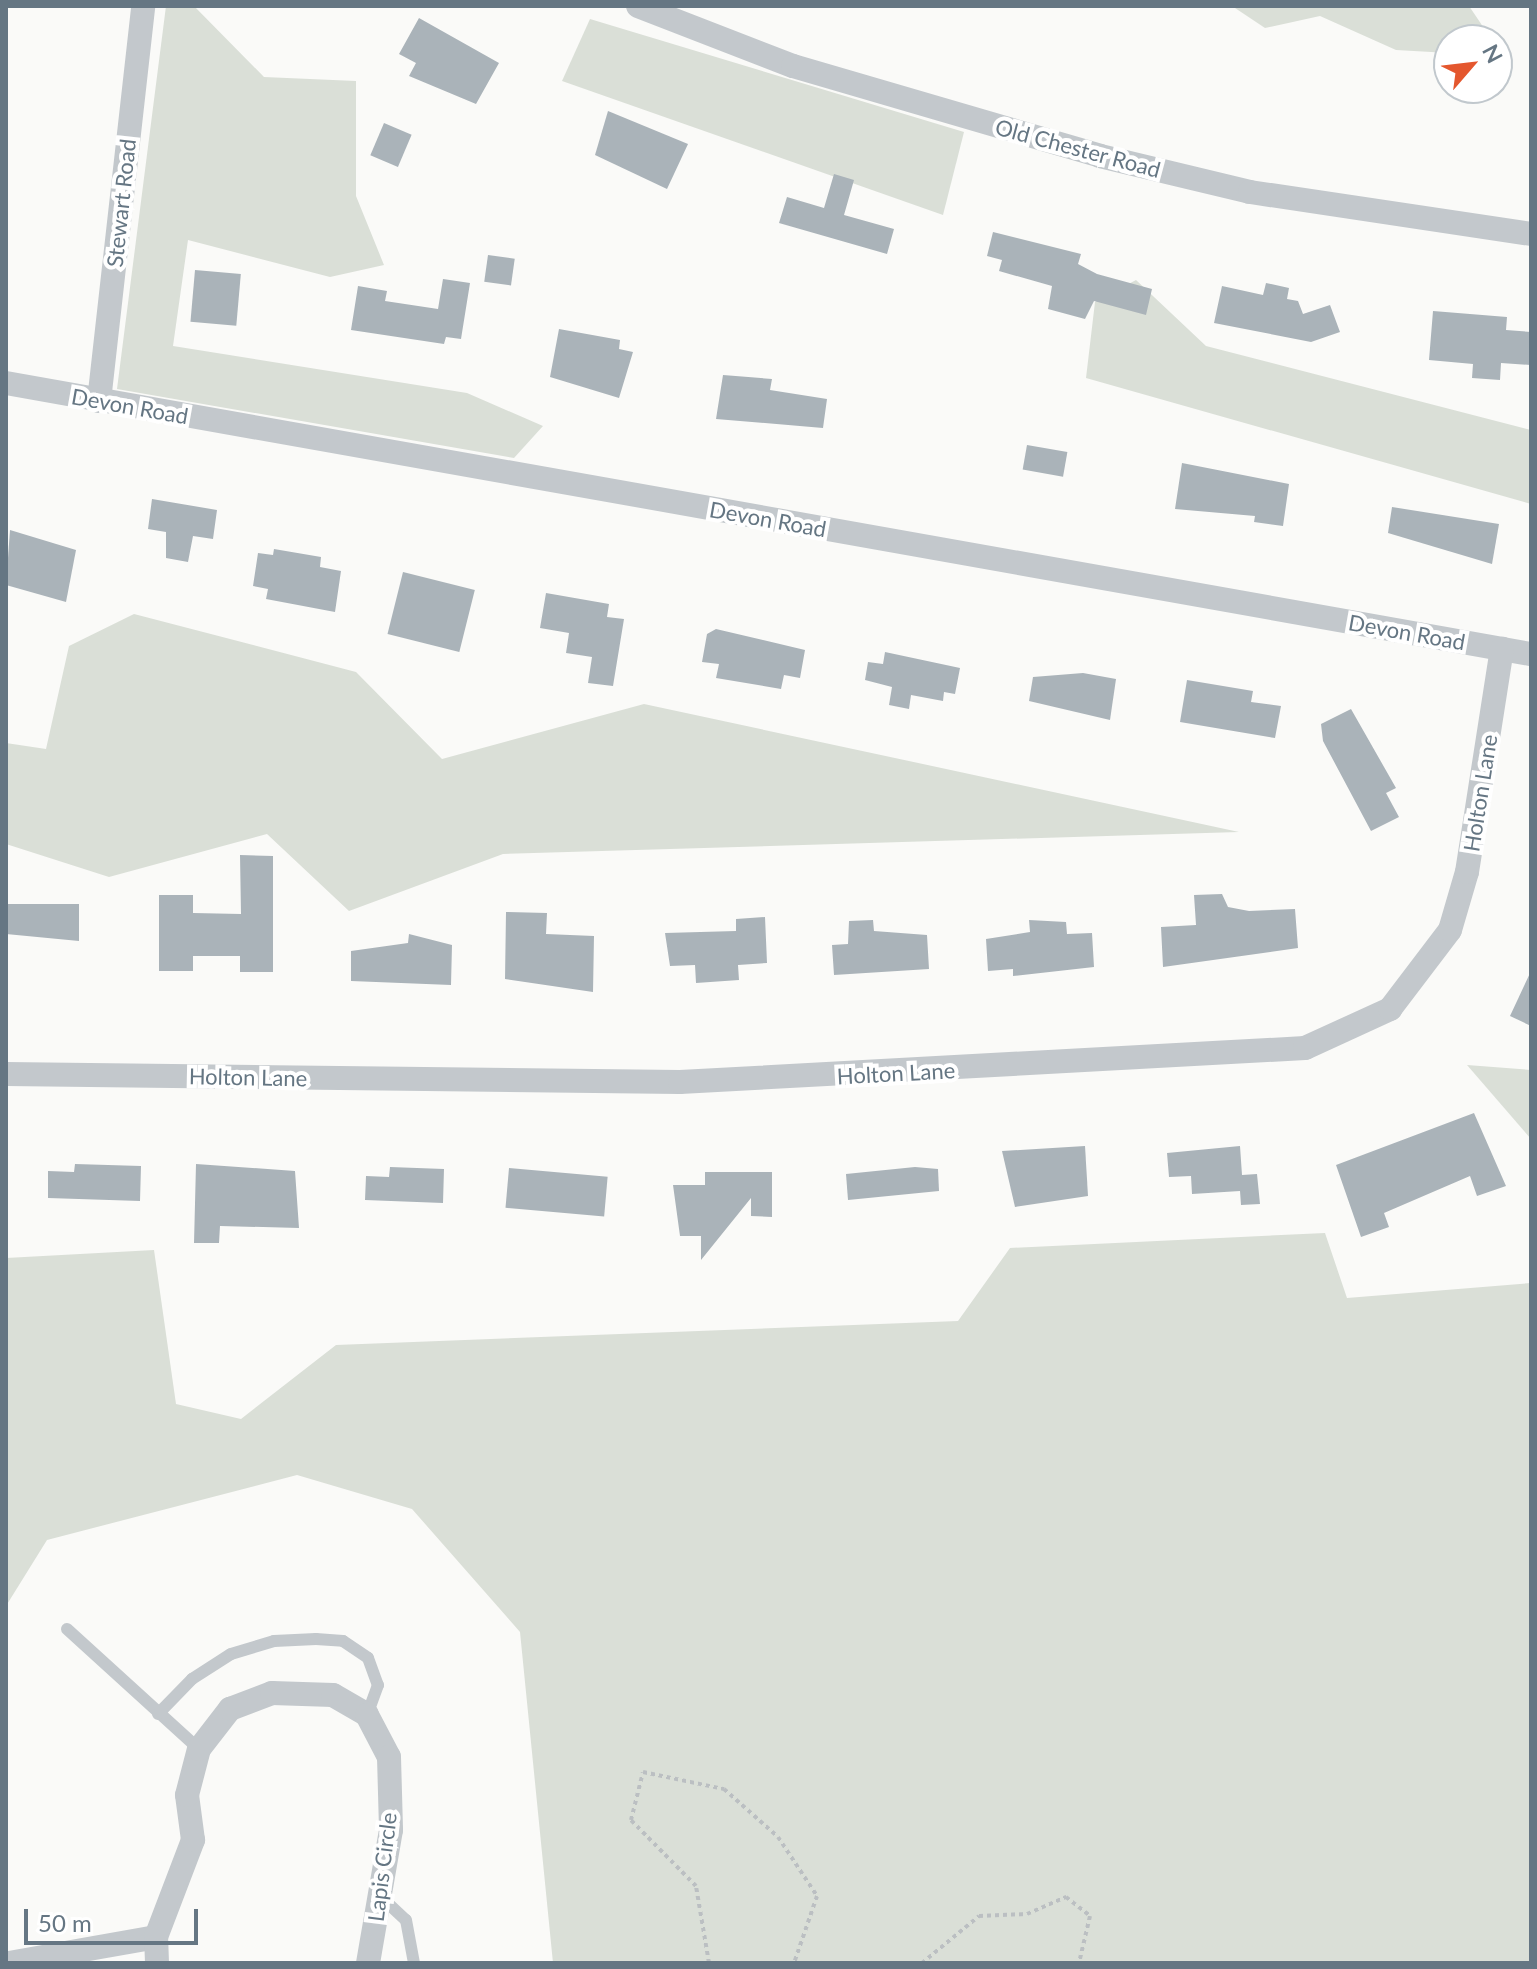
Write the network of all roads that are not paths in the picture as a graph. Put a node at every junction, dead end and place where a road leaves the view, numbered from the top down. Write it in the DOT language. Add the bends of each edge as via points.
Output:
graph roads {
  1 [pos="143,6"];
  2 [pos="638,6"];
  3 [pos="1531,234"];
  4 [pos="6,383"];
  5 [pos="99,401"];
  6 [pos="1502,649"];
  7 [pos="1531,654"];
  8 [pos="6,1074"];
  9 [pos="67,1629"];
  10 [pos="158,1714"];
  11 [pos="367,1715"];
  12 [pos="199,1749"];
  13 [pos="380,1896"];
  14 [pos="156,1937"];
  15 [pos="9,1963"];
  16 [pos="157,1963"];
  17 [pos="368,1963"];
  18 [pos="414,1963"];
  1 -- 5 [label="street, Stewart Road"];
  2 -- 3 [label="street, Old Chester Road" via="793,66 1100,156 1250,192"];
  4 -- 5 [label="street, Devon Road"];
  5 -- 6 [label="street, Devon Road"];
  6 -- 7 [label="street, Devon Road"];
  6 -- 8 [label="street, Holton Lane" via="1467,872 1450,930 1390,1009 1305,1048 680,1082"];
  9 -- 10 [label="lane"];
  10 -- 11 [label="lane" via="192,1679 231,1654 316,1639 343,1641 368,1658 378,1685"];
  10 -- 12 [label="lane"];
  11 -- 12 [label="street" via="333,1695 272,1693 230,1709"];
  11 -- 13 [label="street, Lapis Circle" via="389,1757 391,1830"];
  12 -- 14 [label="street" via="187,1795 193,1840"];
  13 -- 17 [label="street, Lapis Circle"];
  13 -- 18 [label="lane" via="406,1920"];
  14 -- 15 [label="street"];
  14 -- 16 [label="street"];
}
